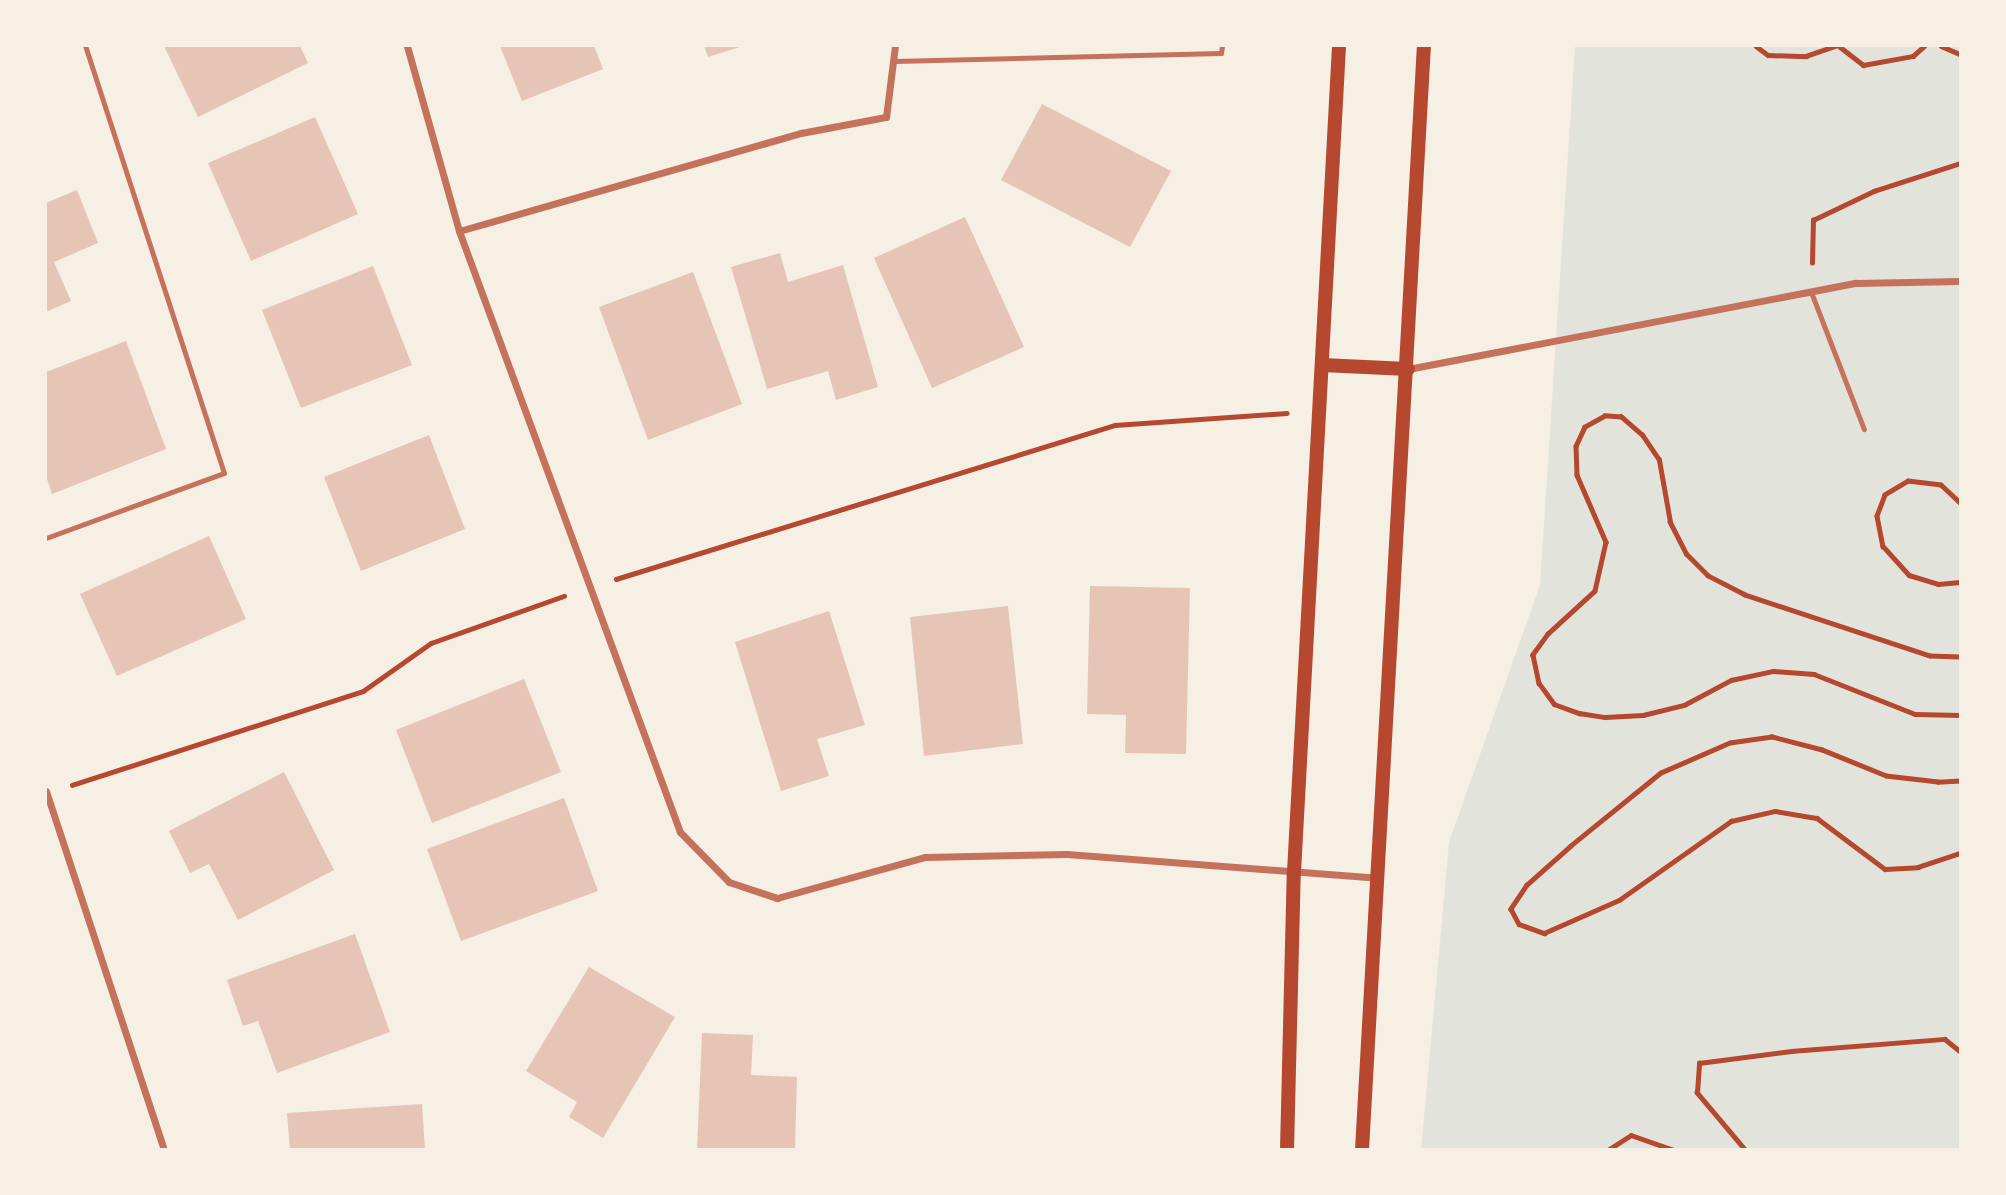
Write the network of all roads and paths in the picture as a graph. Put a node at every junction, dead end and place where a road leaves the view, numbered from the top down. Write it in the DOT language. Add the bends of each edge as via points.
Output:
graph roads {
  1 [pos="85,46"];
  2 [pos="407,46"];
  3 [pos="894,46"];
  4 [pos="1222,46"];
  5 [pos="1339,46"];
  6 [pos="1424,46"];
  7 [pos="1756,46"];
  8 [pos="1837,46"];
  9 [pos="1924,46"];
  10 [pos="1941,46"];
  11 [pos="1961,54"];
  12 [pos="894,61"];
  13 [pos="1961,163"];
  14 [pos="458,230"];
  15 [pos="1961,281"];
  16 [pos="1811,292"];
  17 [pos="1322,365"];
  18 [pos="1408,369"];
  19 [pos="1319,412"];
  20 [pos="1864,429"];
  21 [pos="1961,503"];
  22 [pos="46,538"];
  23 [pos="1961,582"];
  24 [pos="590,587"];
  25 [pos="1961,657"];
  26 [pos="1961,715"];
  27 [pos="1961,781"];
  28 [pos="46,792"];
  29 [pos="1961,853"];
  30 [pos="1294,872"];
  31 [pos="1377,878"];
  32 [pos="1961,1051"];
  33 [pos="164,1150"];
  34 [pos="1287,1150"];
  35 [pos="1362,1150"];
  36 [pos="1608,1150"];
  37 [pos="1674,1150"];
  38 [pos="1745,1150"];
  1 -- 22 [label="lane" via="224,473"];
  2 -- 14 [label="street"];
  3 -- 12 [label="street"];
  4 -- 12 [label="lane" via="1222,53"];
  5 -- 17 [label="main road"];
  6 -- 18 [label="main road"];
  7 -- 8 [label="path" via="1768,55 1806,55"];
  8 -- 9 [label="path" via="1863,65 1913,56"];
  10 -- 11 [label="path"];
  12 -- 14 [label="street" via="886,117 801,133"];
  13 -- 16 [label="path" via="1874,191 1813,220"];
  14 -- 24 [label="street"];
  15 -- 16 [label="street" via="1856,283"];
  16 -- 18 [label="street"];
  16 -- 20 [label="lane"];
  17 -- 18 [label="main road"];
  17 -- 19 [label="main road"];
  18 -- 31 [label="main road"];
  19 -- 24 [label="path" via="1115,425"];
  19 -- 30 [label="main road"];
  21 -- 23 [label="path" via="1941,485 1908,481 1885,495 1877,516 1883,546 1909,575 1938,584"];
  24 -- 28 [label="path" via="431,643 363,691"];
  24 -- 30 [label="street" via="680,832 729,882 777,898 925,858 1067,854"];
  25 -- 26 [label="path" via="1930,656 1745,595 1708,576 1686,554 1670,522 1659,460 1642,435 1621,417 1605,416 1585,427 1576,446 1577,475 1606,542 1595,592 1548,634 1533,655 1539,683 1554,704 1605,718 1643,715 1684,705 1731,680 1773,671 1814,674 1916,714"];
  27 -- 29 [label="path" via="1886,776 1822,750 1772,737 1730,743 1661,773 1562,853 1527,885 1511,909 1519,924 1544,933 1619,900 1731,821 1775,811 1817,818 1885,869 1918,867"];
  28 -- 33 [label="street"];
  30 -- 31 [label="street"];
  30 -- 34 [label="main road"];
  31 -- 35 [label="main road"];
  32 -- 38 [label="path" via="1945,1039 1699,1063 1697,1093"];
  36 -- 37 [label="path" via="1631,1135"];
}
